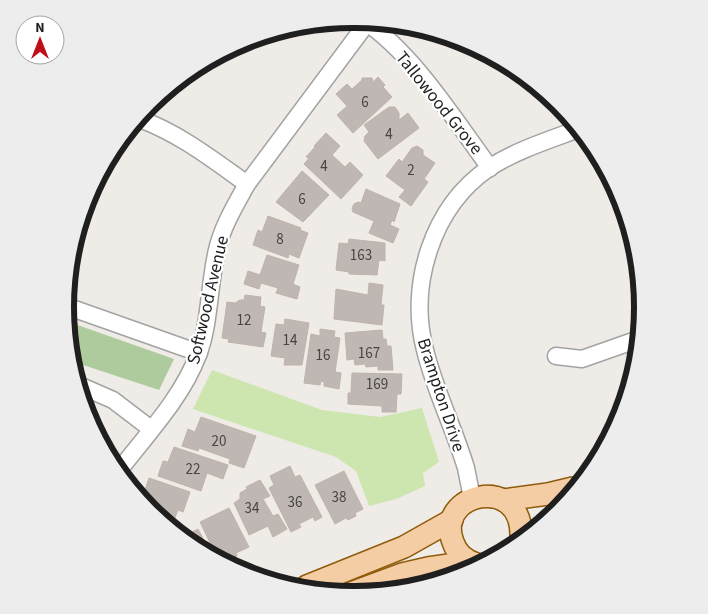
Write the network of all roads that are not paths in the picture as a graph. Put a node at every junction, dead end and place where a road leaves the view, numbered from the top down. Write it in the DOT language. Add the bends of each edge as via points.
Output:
graph roads {
  1 [pos="361,28"];
  2 [pos="372,28"];
  3 [pos="145,121"];
  4 [pos="571,132"];
  5 [pos="490,168"];
  6 [pos="247,184"];
  7 [pos="74,309"];
  8 [pos="631,342"];
  9 [pos="199,353"];
  10 [pos="556,356"];
  11 [pos="87,388"];
  12 [pos="151,429"];
  13 [pos="124,465"];
  14 [pos="565,490"];
  15 [pos="472,498"];
  16 [pos="504,500"];
  17 [pos="452,520"];
  18 [pos="521,531"];
  19 [pos="470,561"];
  20 [pos="463,564"];
  21 [pos="314,583"];
  22 [pos="370,586"];
  1 -- 6 [label="street, Softwood Avenue"];
  2 -- 5 [label="street, Tallowood Grove" via="391,43 435,92"];
  3 -- 6 [label="street" via="186,141"];
  4 -- 5 [label="street, Brampton Drive" via="539,143"];
  5 -- 15 [label="street, Brampton Drive" via="466,189 434,236 424,264 419,300 424,349 466,468"];
  6 -- 9 [label="street, Softwood Avenue" via="218,247"];
  7 -- 9 [label="street"];
  8 -- 10 [label="street" via="582,359"];
  9 -- 12 [label="street, Softwood Avenue" via="190,375"];
  11 -- 12 [label="street" via="113,400"];
  12 -- 13 [label="street, Softwood Avenue"];
  14 -- 16 [label="main road"];
  15 -- 16 [label="main road" via="483,495"];
  15 -- 17 [label="main road" via="463,503"];
  16 -- 18 [label="main road" via="518,516"];
  17 -- 19 [label="main road" via="452,540 462,556"];
  17 -- 21 [label="main road" via="404,547"];
  20 -- 22 [label="main road" via="402,574"];
}
